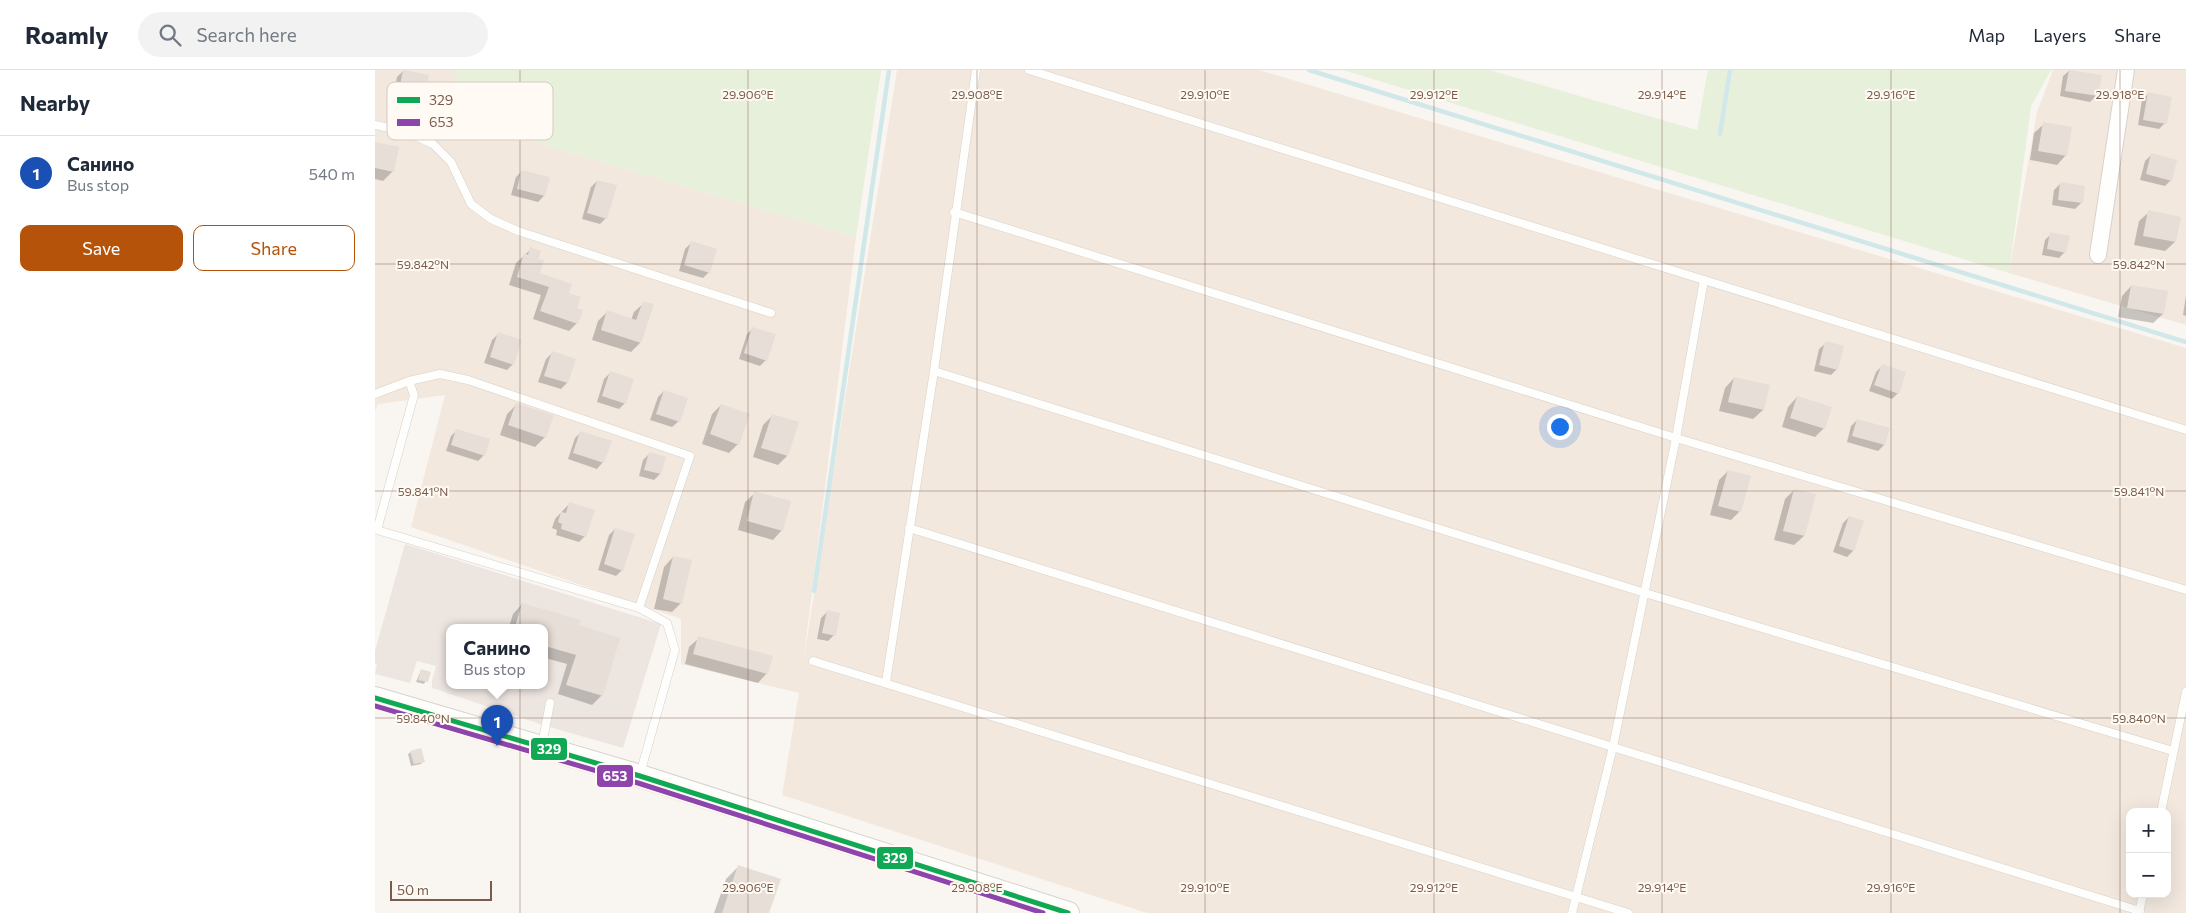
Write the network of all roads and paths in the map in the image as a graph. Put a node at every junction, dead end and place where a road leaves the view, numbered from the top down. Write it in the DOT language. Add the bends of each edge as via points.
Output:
graph roads {
  1 [pos="976,70"];
  2 [pos="1029,70"];
  3 [pos="2126,70"];
  4 [pos="424,140"];
  5 [pos="954,212"];
  6 [pos="2098,255"];
  7 [pos="1704,280"];
  8 [pos="771,312"];
  9 [pos="934,371"];
  10 [pos="409,381"];
  11 [pos="375,394"];
  12 [pos="2186,430"];
  13 [pos="1676,438"];
  14 [pos="909,528"];
  15 [pos="2186,590"];
  16 [pos="1645,592"];
  17 [pos="639,608"];
  18 [pos="813,661"];
  19 [pos="886,682"];
  20 [pos="2186,692"];
  21 [pos="375,698"];
  22 [pos="550,703"];
  23 [pos="1613,746"];
  24 [pos="541,747"];
  25 [pos="2173,751"];
  26 [pos="640,776"];
  27 [pos="2162,808"];
  28 [pos="1577,897"];
  29 [pos="2142,898"];
  30 [pos="2139,912"];
  31 [pos="1068,913"];
  32 [pos="1572,913"];
  33 [pos="1628,913"];
  1 -- 5 [label="lane"];
  2 -- 7 [label="lane"];
  3 -- 6 [label="street"];
  4 -- 8 [label="lane" via="451,162 471,204 491,219 527,234"];
  5 -- 9 [label="lane"];
  5 -- 13 [label="lane"];
  7 -- 12 [label="lane"];
  7 -- 13 [label="lane"];
  9 -- 14 [label="lane"];
  9 -- 16 [label="lane"];
  10 -- 11 [label="lane"];
  10 -- 17 [label="lane" via="414,394 377,530"];
  10 -- 17 [label="lane" via="440,374 469,380 690,456"];
  13 -- 15 [label="lane"];
  13 -- 16 [label="lane"];
  14 -- 19 [label="lane"];
  14 -- 23 [label="lane"];
  16 -- 23 [label="lane"];
  16 -- 25 [label="lane"];
  17 -- 26 [label="lane" via="667,623 675,650"];
  18 -- 19 [label="lane"];
  19 -- 28 [label="lane"];
  20 -- 25 [label="lane"];
  21 -- 24 [label="street"];
  22 -- 24 [label="lane"];
  23 -- 28 [label="lane"];
  23 -- 30 [label="lane"];
  24 -- 26 [label="street"];
  25 -- 27 [label="lane"];
  26 -- 31 [label="street"];
  28 -- 32 [label="lane"];
  28 -- 33 [label="lane"];
  29 -- 30 [label="lane"];
}
